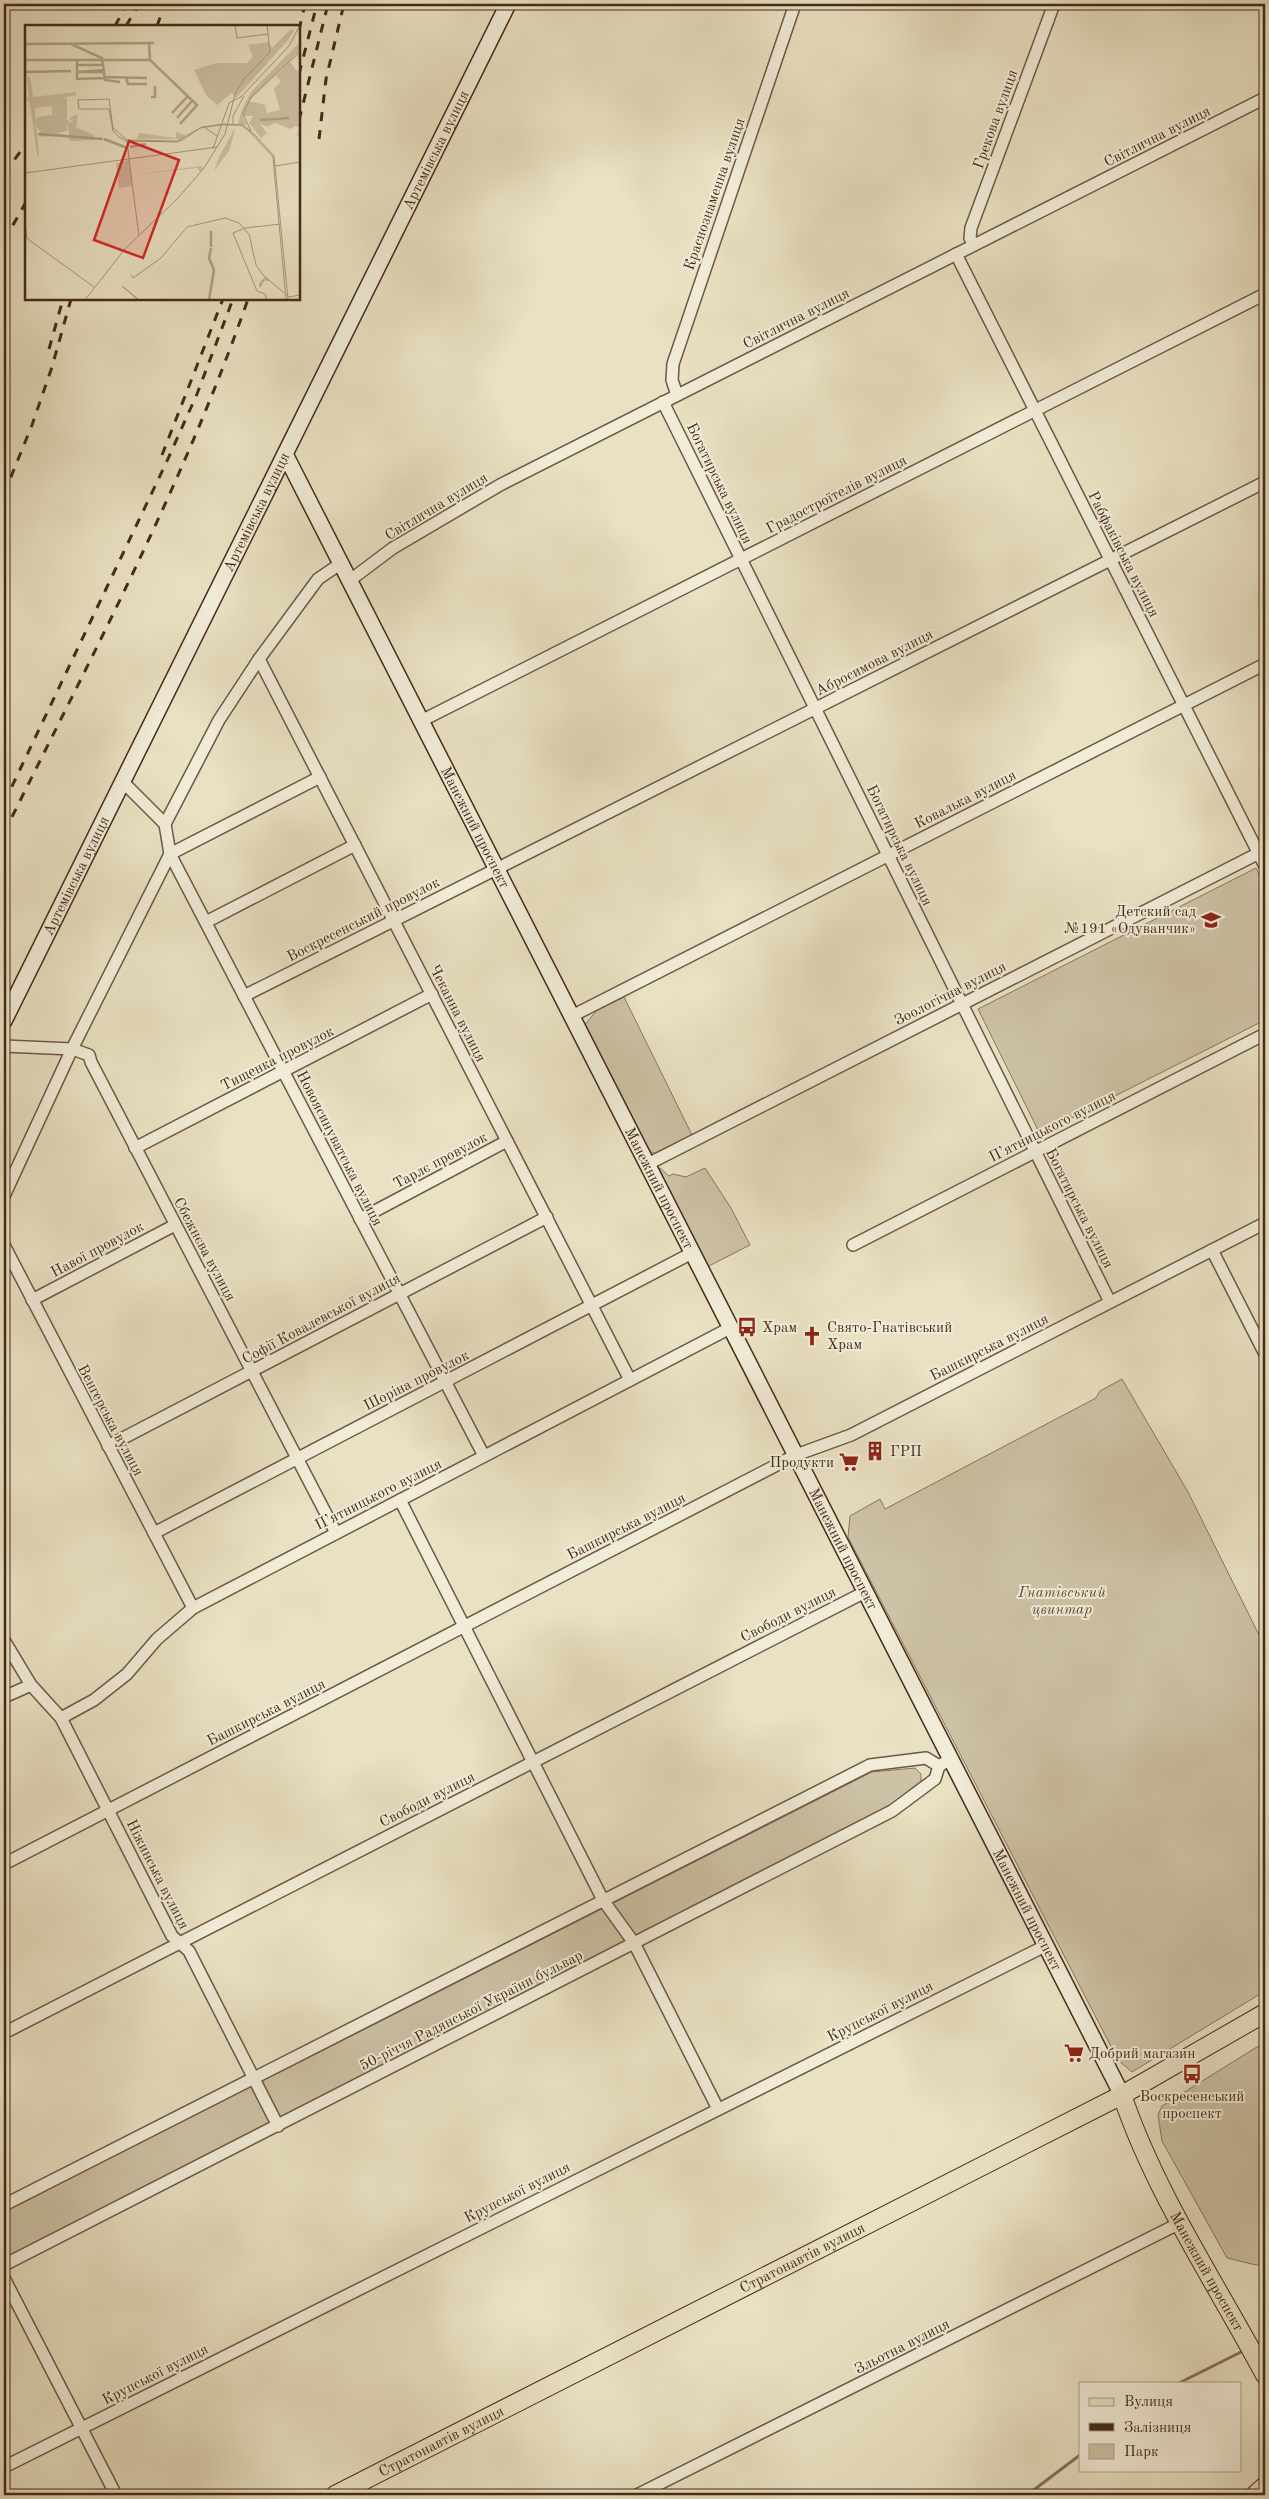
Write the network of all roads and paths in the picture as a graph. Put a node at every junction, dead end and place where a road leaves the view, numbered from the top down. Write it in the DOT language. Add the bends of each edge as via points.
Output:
graph roads {
  1 [pos="508,4"];
  2 [pos="795,4"];
  3 [pos="1054,4"];
  4 [pos="1265,98"];
  5 [pos="974,245"];
  6 [pos="956,254"];
  7 [pos="1265,294"];
  8 [pos="677,395"];
  9 [pos="663,402"];
  10 [pos="1035,411"];
  11 [pos="285,454"];
  12 [pos="1265,482"];
  13 [pos="741,559"];
  14 [pos="1111,561"];
  15 [pos="340,564"];
  16 [pos="349,581"];
  17 [pos="259,659"];
  18 [pos="1265,664"];
  19 [pos="1184,705"];
  20 [pos="815,708"];
  21 [pos="421,721"];
  22 [pos="320,777"];
  23 [pos="123,782"];
  24 [pos="165,824"];
  25 [pos="355,845"];
  26 [pos="1262,851"];
  27 [pos="170,854"];
  28 [pos="888,856"];
  29 [pos="1265,866"];
  30 [pos="496,868"];
  31 [pos="393,920"];
  32 [pos="206,922"];
  33 [pos="432,994"];
  34 [pos="244,996"];
  35 [pos="962,1004"];
  36 [pos="572,1016"];
  37 [pos="4,1021"];
  38 [pos="1265,1034"];
  39 [pos="4,1046"];
  40 [pos="72,1049"];
  41 [pos="283,1071"];
  42 [pos="508,1141"];
  43 [pos="135,1148"];
  44 [pos="1035,1152"];
  45 [pos="648,1164"];
  46 [pos="4,1196"];
  47 [pos="547,1217"];
  48 [pos="360,1219"];
  49 [pos="1265,1223"];
  50 [pos="176,1225"];
  51 [pos="4,1245"];
  52 [pos="854,1245"];
  53 [pos="1212,1250"];
  54 [pos="692,1253"];
  55 [pos="399,1294"];
  56 [pos="32,1300"];
  57 [pos="1110,1302"];
  58 [pos="592,1305"];
  59 [pos="730,1328"];
  60 [pos="1265,1354"];
  61 [pos="252,1371"];
  62 [pos="630,1380"];
  63 [pos="445,1382"];
  64 [pos="108,1446"];
  65 [pos="796,1455"];
  66 [pos="484,1456"];
  67 [pos="297,1459"];
  68 [pos="400,1500"];
  69 [pos="154,1533"];
  70 [pos="336,1533"];
  71 [pos="865,1592"];
  72 [pos="192,1608"];
  73 [pos="464,1627"];
  74 [pos="4,1640"];
  75 [pos="31,1685"];
  76 [pos="4,1697"];
  77 [pos="61,1718"];
  78 [pos="532,1762"];
  79 [pos="945,1762"];
  80 [pos="109,1810"];
  81 [pos="4,1864"];
  82 [pos="603,1900"];
  83 [pos="634,1943"];
  84 [pos="179,1945"];
  85 [pos="1045,1946"];
  86 [pos="1265,2013"];
  87 [pos="4,2033"];
  88 [pos="254,2077"];
  89 [pos="1122,2096"];
  90 [pos="718,2109"];
  91 [pos="278,2126"];
  92 [pos="4,2204"];
  93 [pos="1180,2224"];
  94 [pos="4,2265"];
  95 [pos="4,2278"];
  96 [pos="1265,2375"];
  97 [pos="81,2428"];
  98 [pos="4,2467"];
  99 [pos="1265,2486"];
  100 [pos="116,2495"];
  101 [pos="335,2495"];
  102 [pos="637,2495"];
  103 [pos="1255,2495"];
  1 -- 11 [label="street, Артемівська вулиця"];
  2 -- 8 [label="street, Краснознаменна вулиця" via="673,364 672,380"];
  3 -- 5 [label="street, Грекова вулиця" via="971,228 970,238"];
  4 -- 5 [label="street, Світлична вулиця"];
  5 -- 6 [label="street, Світлична вулиця"];
  6 -- 8 [label="street, Світлична вулиця"];
  6 -- 10 [label="street, Рабфаківська вулиця"];
  7 -- 10 [label="street, Градостроїтелiв вулиця"];
  8 -- 9 [label="street, Світлична вулиця"];
  9 -- 13 [label="street, Богатирська вулиця"];
  9 -- 16 [label="street, Світлична вулиця" via="500,485 393,548"];
  10 -- 13 [label="street, Градостроїтелiв вулиця"];
  10 -- 14 [label="street, Рабфаківська вулиця"];
  11 -- 15 [label="street, Манежний проспект"];
  11 -- 23 [label="street, Артемівська вулиця"];
  12 -- 14 [label="street, Абросимова вулиця"];
  13 -- 20 [label="street, Богатирська вулиця"];
  13 -- 21 [label="street, Градостроїтелiв вулиця"];
  14 -- 19 [label="street, Рабфаківська вулиця"];
  14 -- 20 [label="street, Абросимова вулиця"];
  15 -- 16 [label="street, Манежний проспект"];
  15 -- 17 [label="street" via="318,579"];
  16 -- 21 [label="street, Манежний проспект"];
  17 -- 22 [label="street, Чеканна вулиця"];
  17 -- 24 [label="street" via="219,720"];
  18 -- 19 [label="street, Ковалька вулиця"];
  19 -- 26 [label="street, Рабфаківська вулиця"];
  19 -- 28 [label="street, Ковалька вулиця"];
  20 -- 28 [label="street, Богатирська вулиця"];
  20 -- 30 [label="street, Абросимова вулиця"];
  21 -- 30 [label="street, Манежний проспект"];
  22 -- 25 [label="street, Чеканна вулиця"];
  22 -- 27 [label="street"];
  23 -- 24 [label="street"];
  23 -- 37 [label="street, Артемівська вулиця"];
  24 -- 27 [label="street"];
  25 -- 31 [label="street, Чеканна вулиця"];
  25 -- 32 [label="street"];
  26 -- 29 [label="street, Рабфаківська вулиця"];
  26 -- 35 [label="street, Зоологічна вулиця"];
  27 -- 32 [label="street, Новоясинуватська вулиця"];
  27 -- 40 [label="street"];
  28 -- 35 [label="street, Богатирська вулиця"];
  28 -- 36 [label="street, Ковалька вулиця"];
  30 -- 31 [label="street, Воскресенський провулок"];
  30 -- 36 [label="street, Манежний проспект"];
  31 -- 33 [label="street, Чеканна вулиця"];
  31 -- 34 [label="street, Воскресенський провулок"];
  32 -- 34 [label="street, Новоясинуватська вулиця"];
  33 -- 41 [label="street, Тищенка провулок"];
  33 -- 42 [label="street, Чеканна вулиця"];
  34 -- 41 [label="street, Новоясинуватська вулиця"];
  35 -- 44 [label="street, Богатирська вулиця"];
  35 -- 45 [label="street, Зоологічна вулиця"];
  36 -- 45 [label="street, Манежний проспект"];
  38 -- 44 [label="street, П’ятницького вулиця"];
  39 -- 40 [label="street"];
  40 -- 43 [label="street, Сбежнєва вулиця" via="89,1055"];
  40 -- 46 [label="street"];
  41 -- 43 [label="street, Тищенка провулок"];
  41 -- 48 [label="street, Новоясинуватська вулиця"];
  42 -- 47 [label="street, Чеканна вулиця"];
  42 -- 48 [label="street, Тарлє провулок"];
  43 -- 50 [label="street, Сбежнєва вулиця"];
  44 -- 52 [label="street, П’ятницького вулиця"];
  44 -- 57 [label="street, Богатирська вулиця"];
  45 -- 54 [label="street, Манежний проспект"];
  47 -- 55 [label="street, Софії Ковалевської вулиця"];
  47 -- 58 [label="street, Чеканна вулиця"];
  48 -- 55 [label="street, Новоясинуватська вулиця"];
  49 -- 53 [label="street, Башкирська вулиця"];
  50 -- 56 [label="street, Навої провулок"];
  50 -- 61 [label="street, Сбежнєва вулиця"];
  51 -- 56 [label="street, Венгерська вулиця"];
  53 -- 57 [label="street, Башкирська вулиця"];
  53 -- 60 [label="street"];
  54 -- 58 [label="street, Шоріна провулок"];
  54 -- 59 [label="street, Манежний проспект"];
  55 -- 61 [label="street, Софії Ковалевської вулиця"];
  55 -- 63 [label="street, Новоясинуватська вулиця"];
  56 -- 64 [label="street, Венгерська вулиця"];
  57 -- 65 [label="street, Башкирська вулиця" via="851,1435"];
  58 -- 62 [label="street, Чеканна вулиця"];
  58 -- 63 [label="street, Шоріна провулок"];
  59 -- 62 [label="street, П’ятницького вулиця"];
  59 -- 65 [label="street, Манежний проспект"];
  61 -- 64 [label="street, Софії Ковалевської вулиця"];
  61 -- 67 [label="street, Сбежнєва вулиця"];
  62 -- 66 [label="street, П’ятницького вулиця"];
  63 -- 66 [label="street, Новоясинуватська вулиця"];
  63 -- 67 [label="street, Шоріна провулок"];
  64 -- 69 [label="street, Венгерська вулиця"];
  65 -- 71 [label="street, Манежний проспект"];
  65 -- 73 [label="street, Башкирська вулиця"];
  66 -- 68 [label="street, П’ятницького вулиця"];
  67 -- 69 [label="street, Шоріна провулок"];
  67 -- 70 [label="street, Сбежнєва вулиця"];
  68 -- 70 [label="street, П’ятницького вулиця"];
  68 -- 73 [label="street"];
  69 -- 72 [label="street, Венгерська вулиця"];
  70 -- 72 [label="street, П’ятницького вулиця"];
  71 -- 78 [label="street, Свободи вулиця"];
  71 -- 79 [label="street, Манежний проспект"];
  72 -- 77 [label="street, П’ятницького вулиця" via="157,1639 127,1674 94,1700"];
  73 -- 78 [label="street"];
  73 -- 80 [label="street, Башкирська вулиця"];
  74 -- 75 [label="street, Ніжинська вулиця"];
  75 -- 76 [label="street"];
  75 -- 77 [label="street, Ніжинська вулиця"];
  77 -- 80 [label="street, Ніжинська вулиця"];
  78 -- 82 [label="street"];
  78 -- 84 [label="street, Свободи вулиця"];
  79 -- 82 [label="street" via="926,1758 870,1764"];
  79 -- 83 [label="street, 50-річчя Радянської України бульвар" via="935,1779 892,1811"];
  79 -- 85 [label="street, Манежний проспект"];
  80 -- 81 [label="street, Башкирська вулиця"];
  80 -- 84 [label="street, Ніжинська вулиця"];
  82 -- 83 [label="street"];
  82 -- 88 [label="street"];
  83 -- 90 [label="street"];
  83 -- 91 [label="street, 50-річчя Радянської України бульвар"];
  84 -- 87 [label="street, Свободи вулиця"];
  84 -- 88 [label="street, Ніжинська вулиця" via="189,1951"];
  85 -- 89 [label="street, Манежний проспект"];
  85 -- 90 [label="street, Крупської вулиця"];
  86 -- 89 [label="main road, Стратонавтів вулиця"];
  88 -- 91 [label="street, Ніжинська вулиця"];
  88 -- 92 [label="street"];
  89 -- 93 [label="main road, Манежний проспект" via="1135,2134"];
  89 -- 101 [label="main road, Стратонавтів вулиця"];
  90 -- 97 [label="street, Крупської вулиця"];
  91 -- 94 [label="street, 50-річчя Радянської України бульвар"];
  93 -- 96 [label="main road, Манежний проспект"];
  93 -- 102 [label="street, Зльотна вулиця"];
  95 -- 97 [label="street"];
  97 -- 98 [label="street, Крупської вулиця"];
  97 -- 100 [label="street"];
  99 -- 103 [label="main road"];
}
